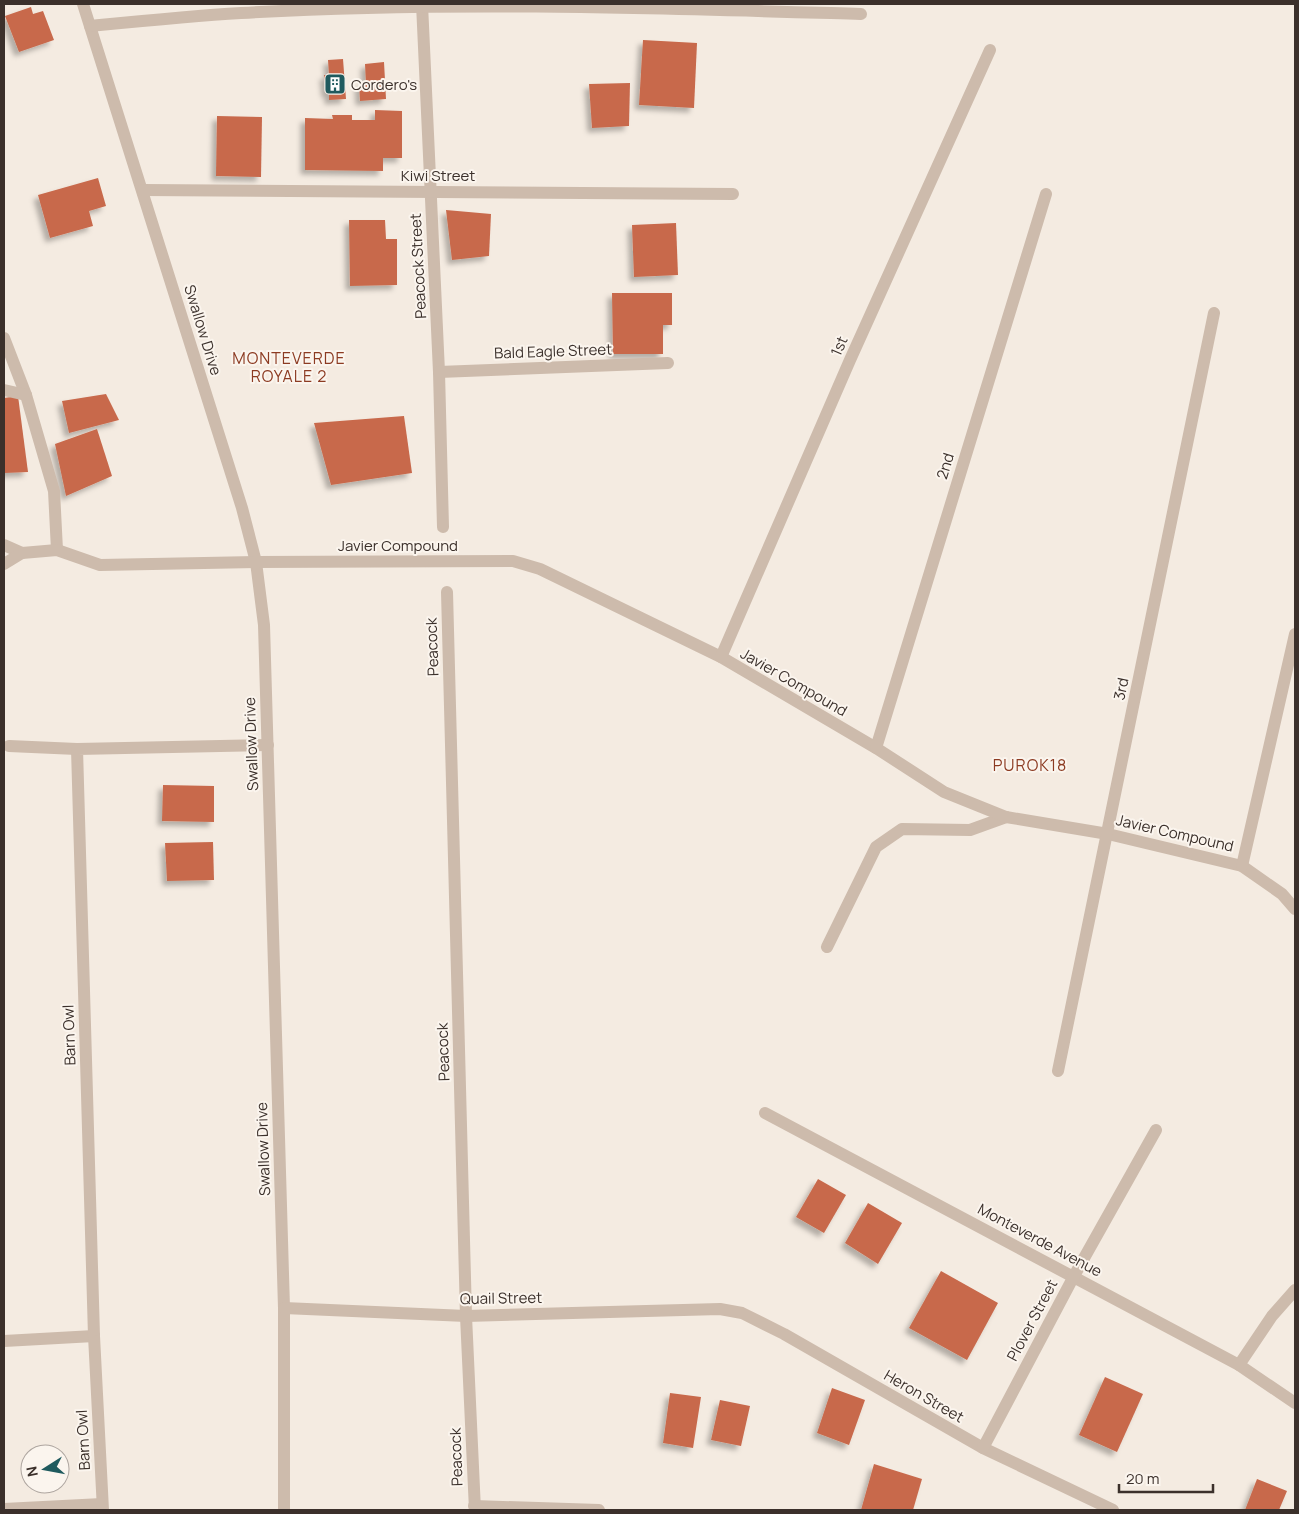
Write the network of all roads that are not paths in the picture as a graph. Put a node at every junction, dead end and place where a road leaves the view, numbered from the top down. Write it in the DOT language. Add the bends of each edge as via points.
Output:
graph roads {
  1 [pos="83,4"];
  2 [pos="614,5"];
  3 [pos="422,6"];
  4 [pos="241,8"];
  5 [pos="861,14"];
  6 [pos="90,26"];
  7 [pos="990,50"];
  8 [pos="143,190"];
  9 [pos="430,191"];
  10 [pos="733,194"];
  11 [pos="1046,194"];
  12 [pos="1214,313"];
  13 [pos="4,338"];
  14 [pos="668,363"];
  15 [pos="439,372"];
  16 [pos="4,390"];
  17 [pos="26,395"];
  18 [pos="443,527"];
  19 [pos="4,545"];
  20 [pos="57,550"];
  21 [pos="22,553"];
  22 [pos="256,562"];
  23 [pos="4,564"];
  24 [pos="447,592"];
  25 [pos="1295,634"];
  26 [pos="721,657"];
  27 [pos="9,746"];
  28 [pos="268,746"];
  29 [pos="876,748"];
  30 [pos="77,749"];
  31 [pos="1006,817"];
  32 [pos="1108,834"];
  33 [pos="1242,866"];
  34 [pos="1295,909"];
  35 [pos="827,947"];
  36 [pos="1058,1071"];
  37 [pos="766,1113"];
  38 [pos="1156,1130"];
  39 [pos="1074,1276"];
  40 [pos="1295,1290"];
  41 [pos="284,1308"];
  42 [pos="720,1309"];
  43 [pos="466,1316"];
  44 [pos="94,1336"];
  45 [pos="4,1341"];
  46 [pos="1239,1365"];
  47 [pos="1295,1403"];
  48 [pos="983,1448"];
  49 [pos="102,1507"];
  50 [pos="475,1508"];
  51 [pos="4,1509"];
  52 [pos="284,1510"];
  53 [pos="598,1510"];
  54 [pos="1113,1510"];
  1 -- 6 [label="street, Swallow Drive"];
  2 -- 3 [label="street"];
  2 -- 5 [label="street"];
  3 -- 4 [label="street"];
  3 -- 9 [label="street, Peacock Street"];
  4 -- 6 [label="street"];
  6 -- 8 [label="street, Swallow Drive"];
  7 -- 26 [label="street, 1st"];
  8 -- 9 [label="street, Kiwi Street"];
  8 -- 22 [label="street, Swallow Drive"];
  9 -- 10 [label="street, Kiwi Street"];
  9 -- 15 [label="street, Peacock Street"];
  11 -- 29 [label="street, 2nd"];
  12 -- 32 [label="street, 3rd"];
  13 -- 17 [label="street"];
  14 -- 15 [label="street, Bald Eagle Street"];
  15 -- 18 [label="street, Peacock Street"];
  16 -- 17 [label="street"];
  17 -- 20 [label="street" via="54,491"];
  19 -- 21 [label="street"];
  20 -- 21 [label="street"];
  20 -- 22 [label="street, Javier Compound" via="100,565"];
  21 -- 23 [label="street"];
  22 -- 26 [label="street, Javier Compound" via="513,561 540,570"];
  22 -- 28 [label="street, Swallow Drive" via="264,625"];
  24 -- 43 [label="street, Peacock"];
  25 -- 33 [label="street"];
  26 -- 29 [label="street, Javier Compound"];
  27 -- 30 [label="street"];
  28 -- 30 [label="street"];
  28 -- 41 [label="street, Swallow Drive"];
  29 -- 31 [label="street, Javier Compound" via="944,792"];
  30 -- 44 [label="street, Barn Owl"];
  31 -- 32 [label="street, Javier Compound"];
  31 -- 35 [label="street" via="970,830 902,829 876,847"];
  32 -- 33 [label="street, Javier Compound"];
  32 -- 36 [label="street, 3rd"];
  33 -- 34 [label="street, Javier Compound" via="1282,894"];
  37 -- 39 [label="street, Monteverde Avenue"];
  38 -- 39 [label="street, Plover Street"];
  39 -- 46 [label="street, Monteverde Avenue"];
  39 -- 48 [label="street, Plover Street"];
  40 -- 46 [label="street" via="1272,1316"];
  41 -- 43 [label="street, Quail Street"];
  41 -- 52 [label="street, Swallow Drive"];
  42 -- 43 [label="street, Quail Street"];
  42 -- 48 [label="street, Heron Street" via="742,1313 784,1334"];
  43 -- 50 [label="street, Peacock"];
  44 -- 45 [label="street"];
  44 -- 49 [label="street, Barn Owl"];
  46 -- 47 [label="street, Monteverde Avenue"];
  48 -- 54 [label="street, Heron Street"];
  49 -- 51 [label="street"];
  50 -- 53 [label="street"];
}
